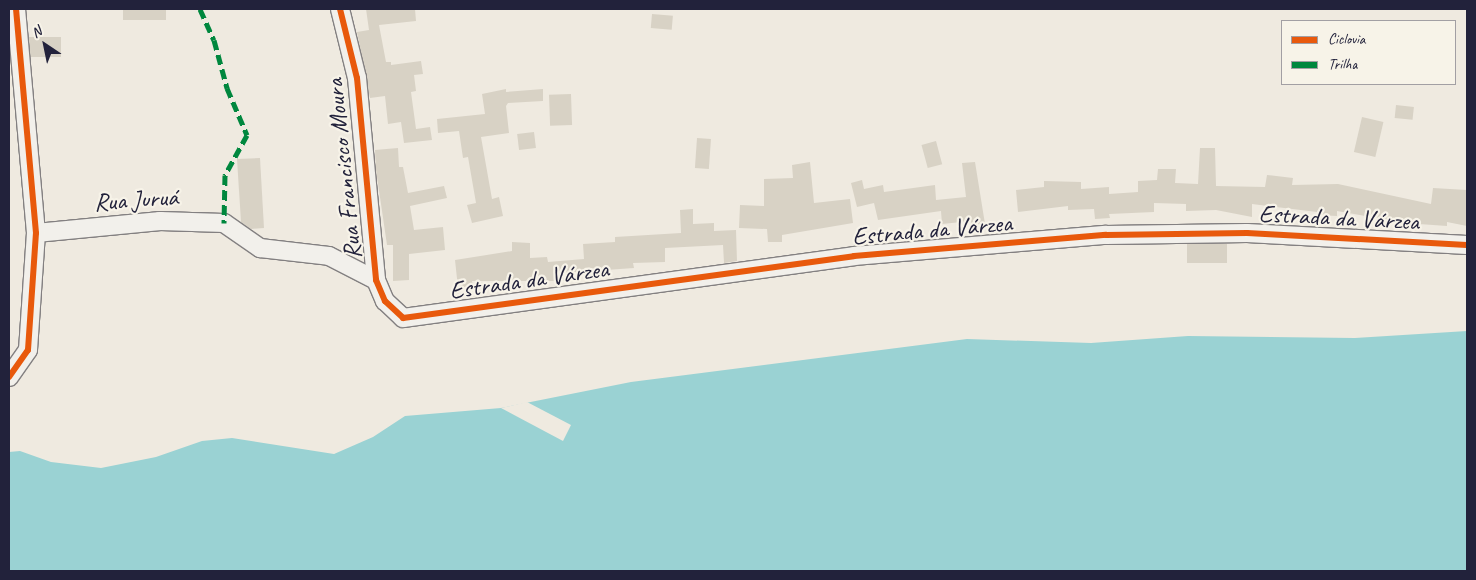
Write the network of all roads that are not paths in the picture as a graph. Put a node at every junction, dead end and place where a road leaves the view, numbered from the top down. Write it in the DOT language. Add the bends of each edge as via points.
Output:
graph roads {
  1 [pos="16,9"];
  2 [pos="340,9"];
  3 [pos="36,233"];
  4 [pos="1467,245"];
  5 [pos="376,280"];
  6 [pos="403,318"];
  7 [pos="9,377"];
  1 -- 3 [label="street"];
  2 -- 5 [label="street, Rua Francisco Moura" via="357,78"];
  3 -- 5 [label="street, Rua Juruá" via="160,221 224,223 260,248 329,256"];
  3 -- 7 [label="street" via="28,350"];
  4 -- 6 [label="street, Estrada da Várzea" via="1247,233 1106,235 844,258"];
  5 -- 6 [label="street, Rua Francisco Moura" via="385,301"];
}
